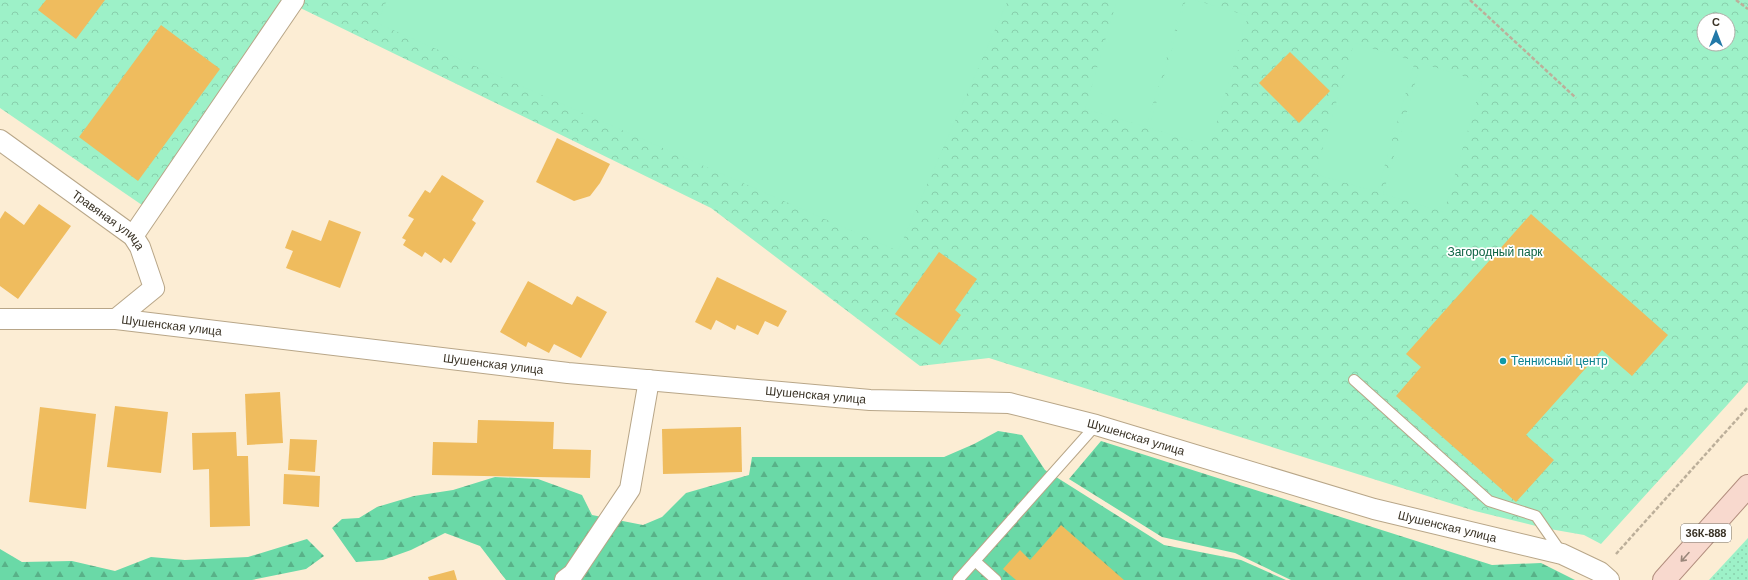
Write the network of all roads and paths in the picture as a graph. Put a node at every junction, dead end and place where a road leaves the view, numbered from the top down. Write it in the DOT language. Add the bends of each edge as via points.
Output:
graph roads {
  1 [pos="294,0"];
  2 [pos="1470,0"];
  3 [pos="1736,0"];
  4 [pos="1748,9"];
  5 [pos="1576,98"];
  6 [pos="0,140"];
  7 [pos="133,236"];
  8 [pos="0,319"];
  9 [pos="116,319"];
  10 [pos="649,380"];
  11 [pos="1354,380"];
  12 [pos="1748,407"];
  13 [pos="1096,425"];
  14 [pos="1748,486"];
  15 [pos="1562,554"];
  16 [pos="975,561"];
  17 [pos="1605,576"];
  18 [pos="565,580"];
  19 [pos="958,580"];
  20 [pos="996,580"];
  21 [pos="1664,580"];
  1 -- 7 [label="street"];
  2 -- 5 [label="path"];
  3 -- 4 [label="path"];
  6 -- 7 [label="street, Травяная улица"];
  7 -- 9 [label="street, Травяная улица" via="140,247 154,288"];
  8 -- 9 [label="street, Шушенская улица"];
  9 -- 10 [label="street, Шушенская улица" via="560,372"];
  10 -- 13 [label="street, Шушенская улица" via="870,400 1009,404"];
  10 -- 18 [label="street" via="630,489 573,574"];
  11 -- 15 [label="lane" via="1488,501 1536,516"];
  12 -- 17 [label="path"];
  13 -- 15 [label="street, Шушенская улица" via="1374,509"];
  13 -- 16 [label="lane"];
  14 -- 21 [label="main road, 36К-888, one-way"];
  15 -- 17 [label="street, Шушенская улица"];
  16 -- 19 [label="lane"];
  16 -- 20 [label="lane"];
}
